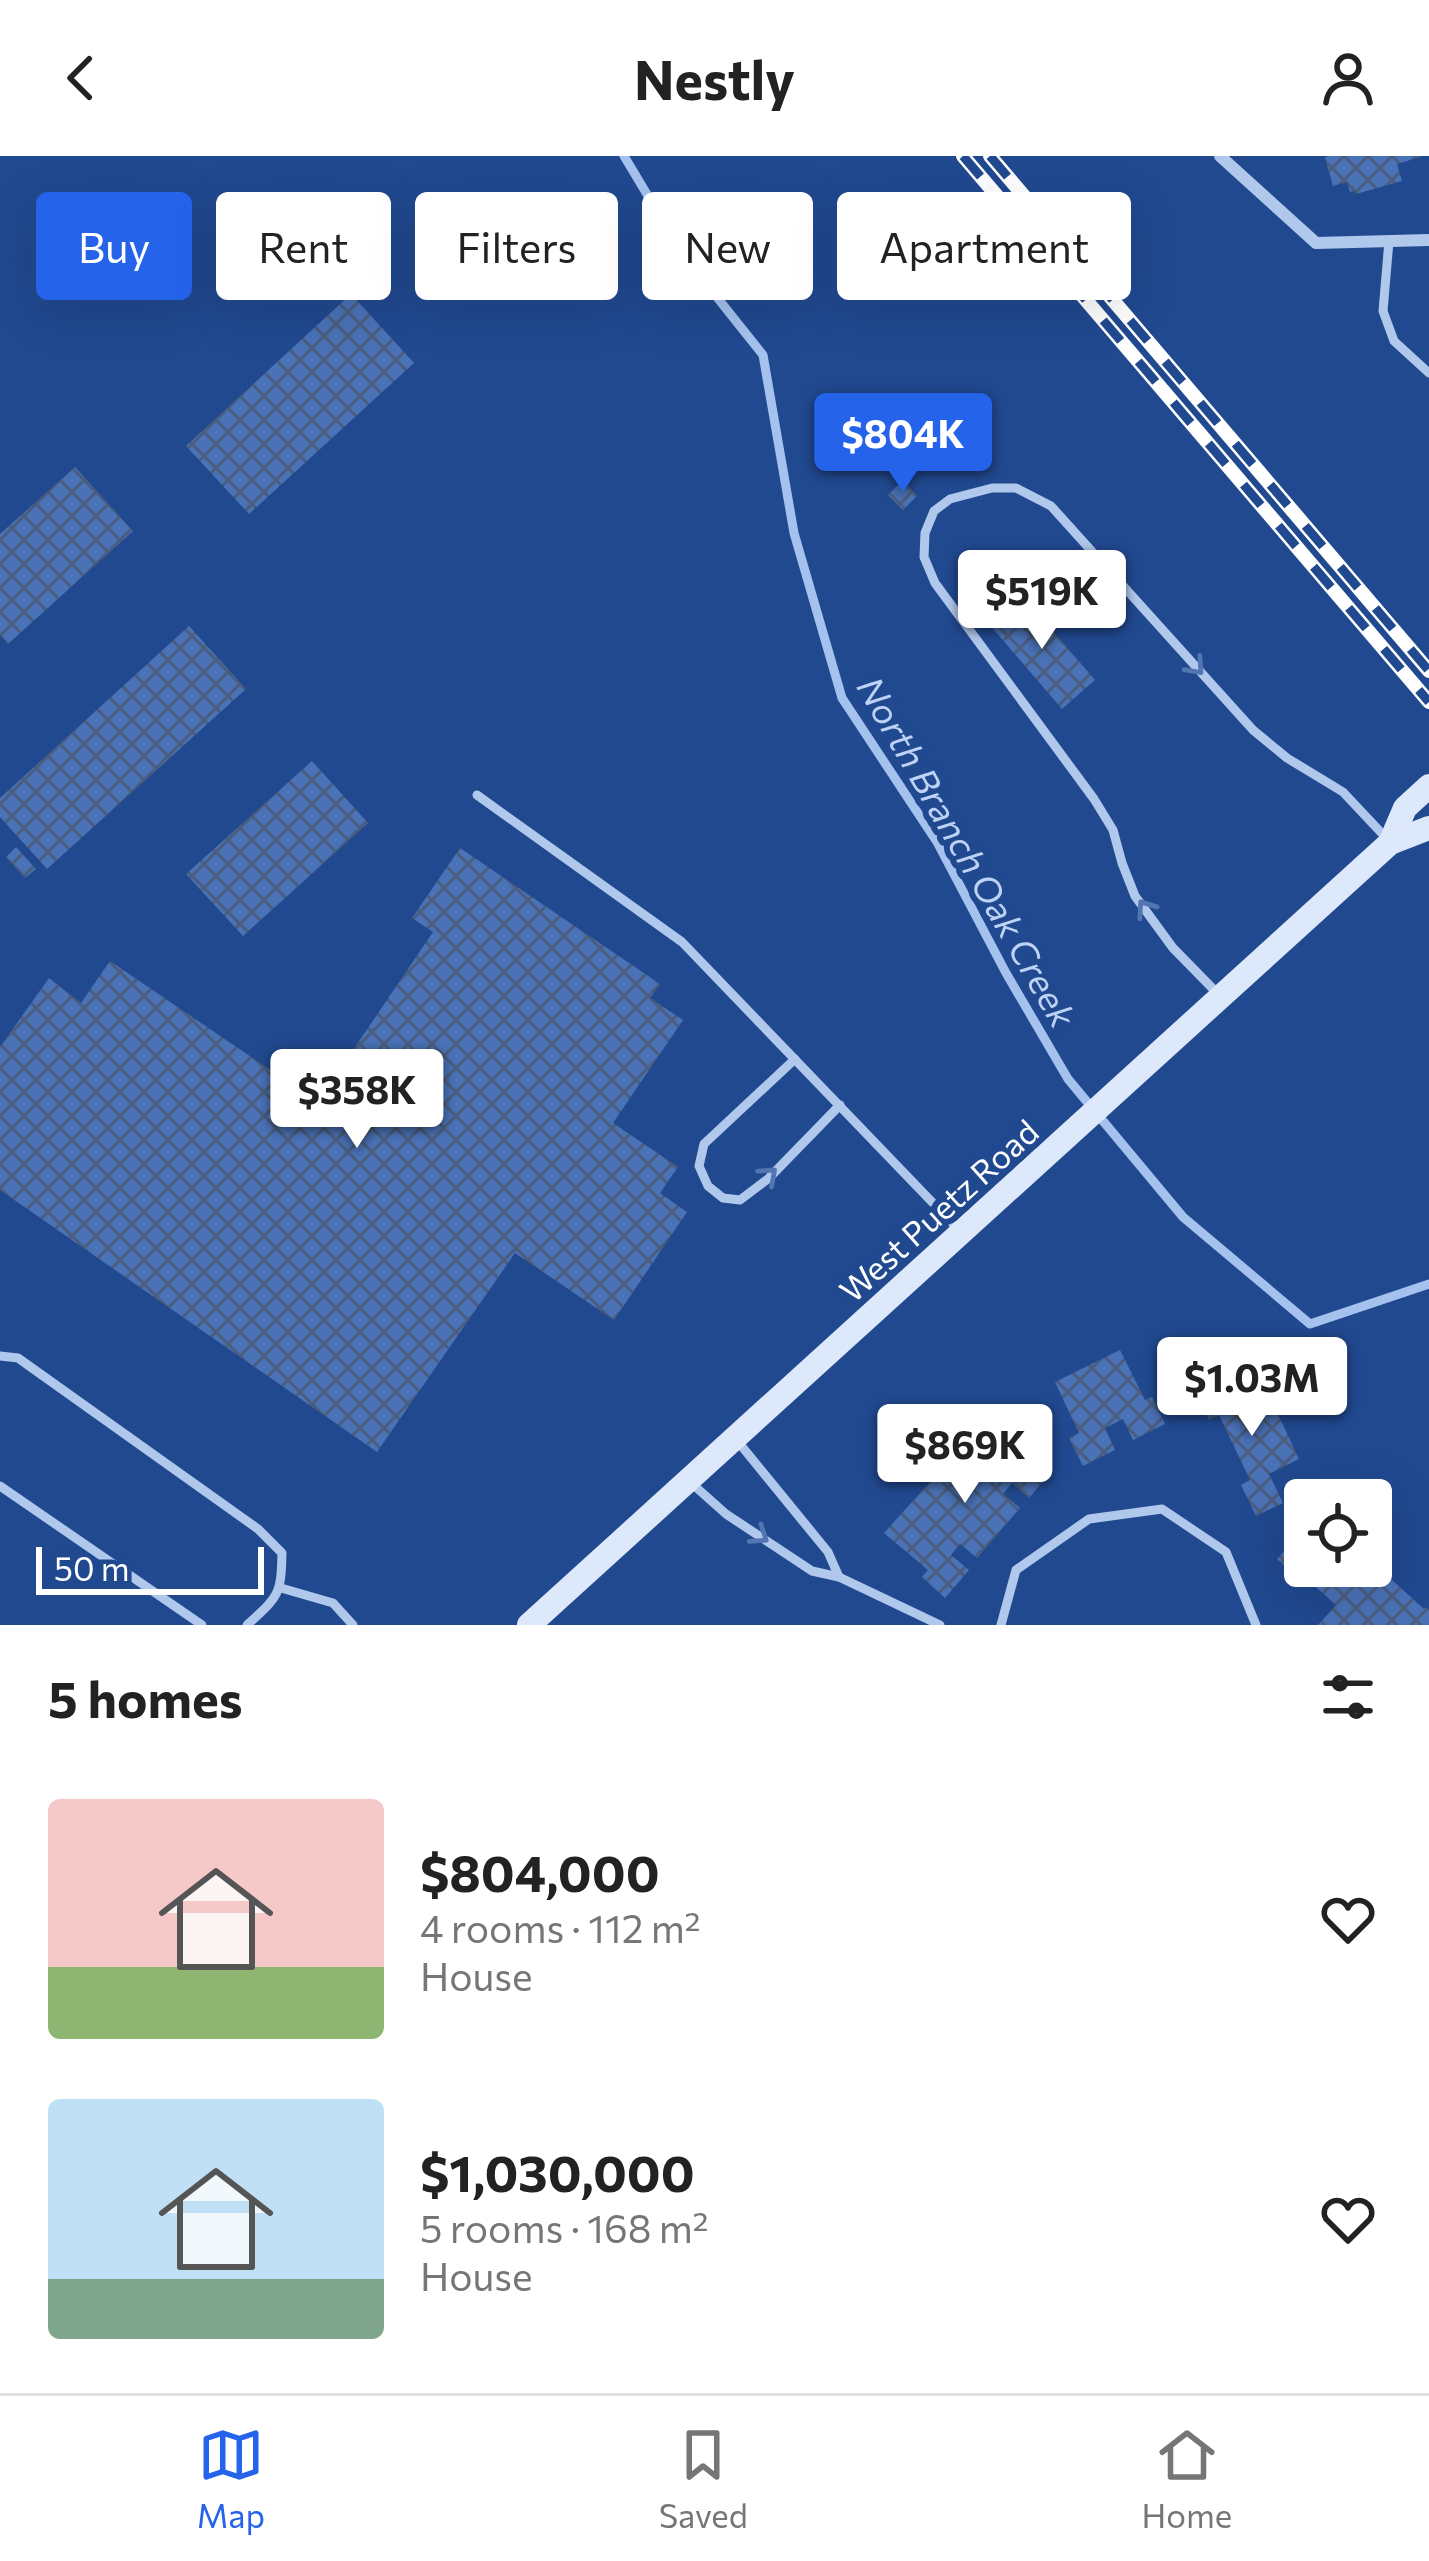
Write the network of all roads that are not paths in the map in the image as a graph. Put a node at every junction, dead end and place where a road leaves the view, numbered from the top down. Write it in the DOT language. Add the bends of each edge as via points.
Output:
graph roads {
  1 [pos="1220,156"];
  2 [pos="1429,240"];
  3 [pos="1389,241"];
  4 [pos="1429,374"];
  5 [pos="1429,787"];
  6 [pos="477,795"];
  7 [pos="1429,828"];
  8 [pos="1390,843"];
  9 [pos="1221,997"];
  10 [pos="795,1060"];
  11 [pos="840,1106"];
  12 [pos="962,1232"];
  13 [pos="0,1356"];
  14 [pos="735,1438"];
  15 [pos="689,1480"];
  16 [pos="0,1486"];
  17 [pos="839,1577"];
  18 [pos="281,1588"];
  19 [pos="202,1625"];
  20 [pos="248,1625"];
  21 [pos="353,1625"];
  22 [pos="529,1625"];
  23 [pos="940,1625"];
  24 [pos="1001,1625"];
  25 [pos="1256,1625"];
  1 -- 3 [label="street" via="1316,243"];
  2 -- 3 [label="street"];
  3 -- 4 [label="lane" via="1383,311 1394,341"];
  5 -- 8 [label="street, West Puetz Road" via="1406,808"];
  6 -- 10 [label="lane" via="682,942"];
  7 -- 8 [label="street, West Puetz Road"];
  8 -- 9 [label="street, West Puetz Road"];
  9 -- 8 [label="lane, one-way" via="1135,896 1094,799 935,583 924,556 934,511 992,488 1016,488 1051,506 1253,730 1343,792"];
  9 -- 12 [label="street, West Puetz Road"];
  10 -- 11 [label="lane"];
  10 -- 11 [label="lane, one-way" via="704,1144 699,1166 708,1186 740,1200"];
  11 -- 12 [label="lane"];
  12 -- 14 [label="street, West Puetz Road"];
  13 -- 18 [label="lane" via="18,1358 258,1529 282,1553"];
  14 -- 15 [label="street, West Puetz Road"];
  14 -- 17 [label="lane" via="828,1552"];
  15 -- 17 [label="lane, one-way" via="812,1571"];
  15 -- 22 [label="street, West Puetz Road"];
  16 -- 19 [label="lane"];
  17 -- 23 [label="lane"];
  18 -- 20 [label="lane"];
  18 -- 21 [label="lane" via="333,1603"];
  24 -- 25 [label="lane" via="1016,1570 1089,1520 1162,1509 1226,1552"];
}
